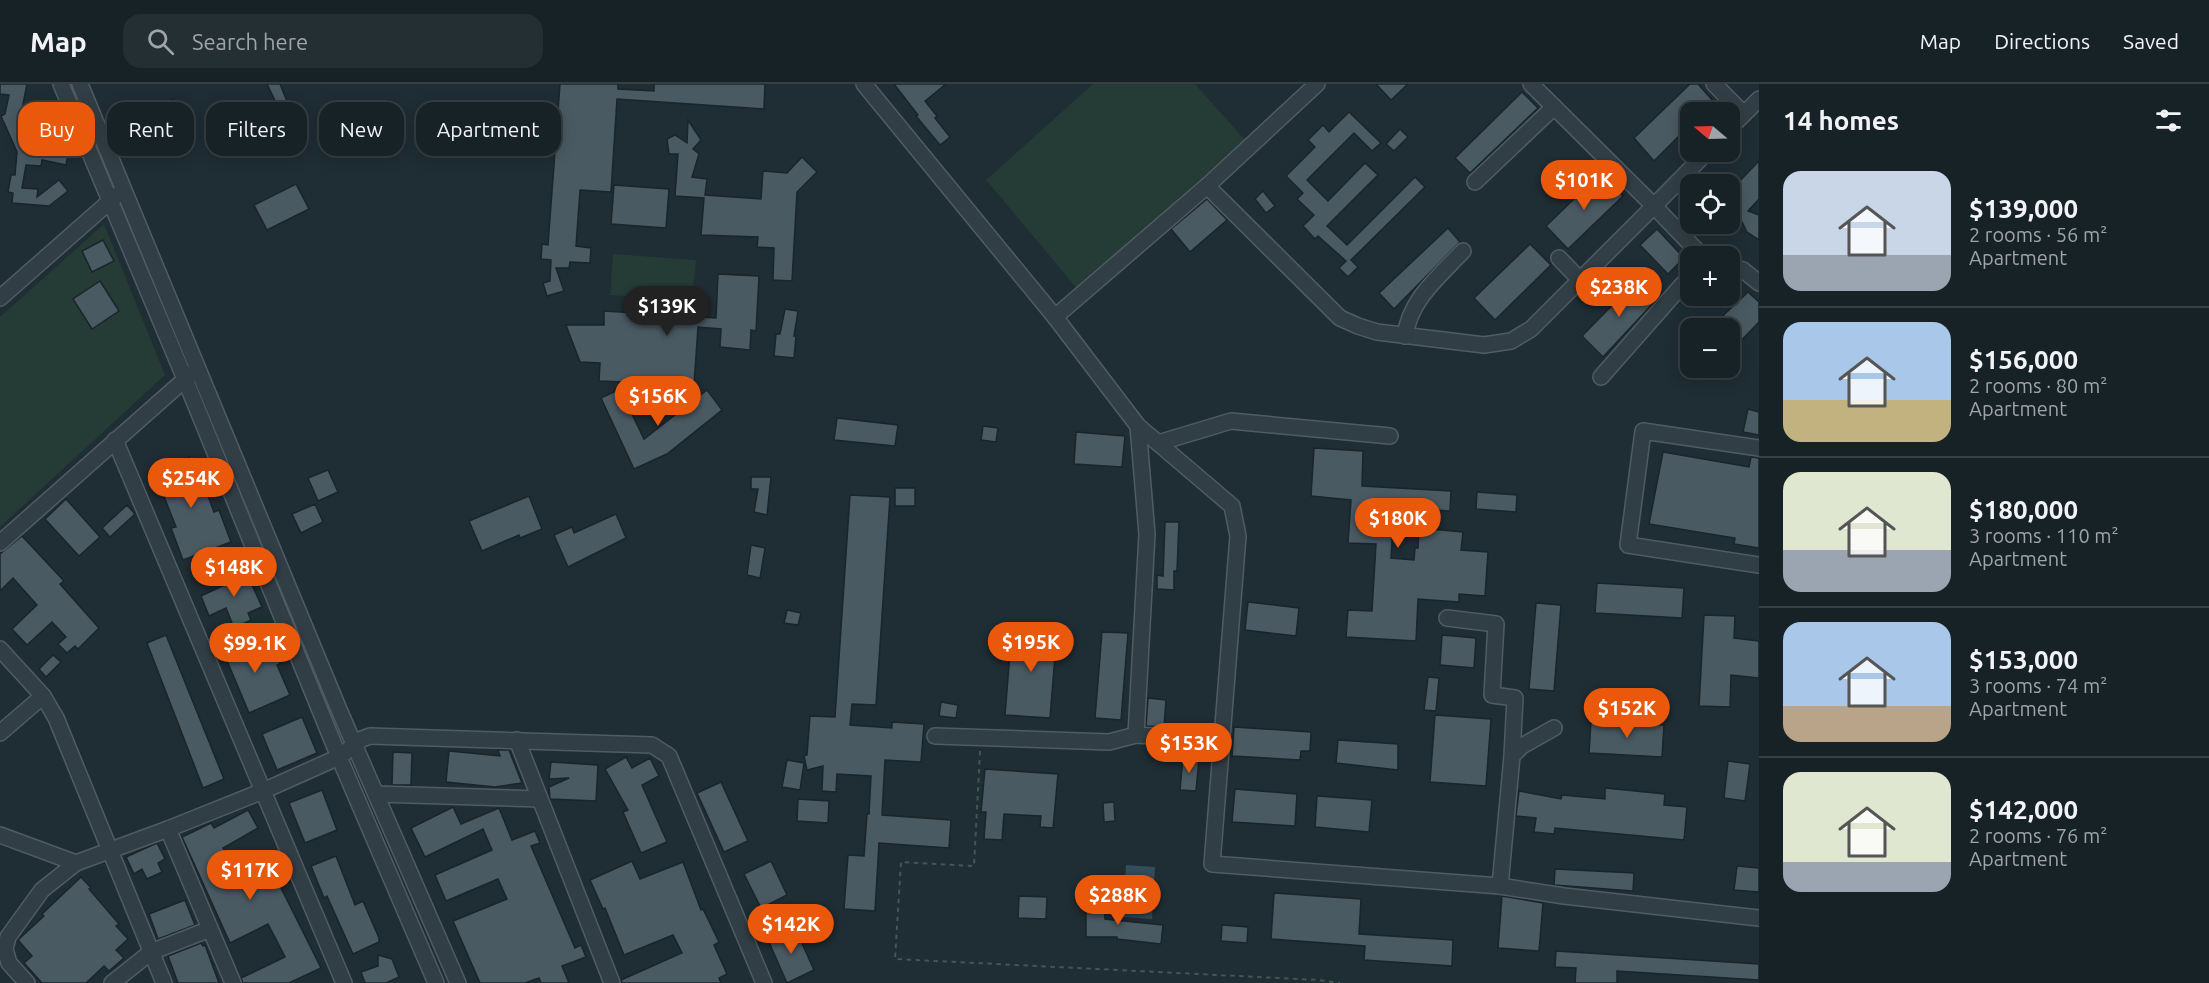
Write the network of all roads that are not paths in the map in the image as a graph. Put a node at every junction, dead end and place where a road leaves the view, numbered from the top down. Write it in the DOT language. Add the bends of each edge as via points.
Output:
graph roads {
  1 [pos="61,84"];
  2 [pos="80,84"];
  3 [pos="864,84"];
  4 [pos="1317,84"];
  5 [pos="1531,84"];
  6 [pos="1714,84"];
  7 [pos="1759,99"];
  8 [pos="1554,107"];
  9 [pos="1743,113"];
  10 [pos="1740,116"];
  11 [pos="1697,162"];
  12 [pos="1475,182"];
  13 [pos="1207,186"];
  14 [pos="122,190"];
  15 [pos="110,201"];
  16 [pos="1654,206"];
  17 [pos="1692,246"];
  18 [pos="1463,251"];
  19 [pos="1559,258"];
  20 [pos="1740,269"];
  21 [pos="1581,281"];
  22 [pos="1759,283"];
  23 [pos="1680,287"];
  24 [pos="0,298"];
  25 [pos="1055,317"];
  26 [pos="1405,336"];
  27 [pos="197,368"];
  28 [pos="1601,377"];
  29 [pos="185,379"];
  30 [pos="1138,426"];
  31 [pos="1390,436"];
  32 [pos="115,440"];
  33 [pos="1158,443"];
  34 [pos="1759,448"];
  35 [pos="0,543"];
  36 [pos="1759,565"];
  37 [pos="1447,618"];
  38 [pos="0,649"];
  39 [pos="43,696"];
  40 [pos="1554,728"];
  41 [pos="0,733"];
  42 [pos="1136,735"];
  43 [pos="934,736"];
  44 [pos="517,740"];
  45 [pos="1222,740"];
  46 [pos="354,744"];
  47 [pos="1512,756"];
  48 [pos="339,757"];
  49 [pos="263,791"];
  50 [pos="376,794"];
  51 [pos="539,799"];
  52 [pos="168,829"];
  53 [pos="0,835"];
  54 [pos="110,851"];
  55 [pos="76,863"];
  56 [pos="1500,886"];
  57 [pos="1759,918"];
  58 [pos="210,928"];
  59 [pos="151,952"];
  60 [pos="27,983"];
  61 [pos="112,983"];
  62 [pos="164,983"];
  63 [pos="233,983"];
  64 [pos="344,983"];
  65 [pos="436,983"];
  66 [pos="459,983"];
  67 [pos="612,983"];
  68 [pos="764,983"];
  1 -- 15 [label="street"];
  2 -- 14 [label="street"];
  3 -- 25 [label="street"];
  4 -- 13 [label="street"];
  5 -- 8 [label="street"];
  6 -- 9 [label="street"];
  7 -- 9 [label="street"];
  8 -- 12 [label="street"];
  8 -- 16 [label="street"];
  9 -- 10 [label="street"];
  11 -- 16 [label="street"];
  13 -- 25 [label="street"];
  13 -- 26 [label="street" via="1340,318 1377,332"];
  14 -- 15 [label="street"];
  14 -- 27 [label="street"];
  15 -- 24 [label="street"];
  15 -- 29 [label="street"];
  16 -- 17 [label="street"];
  16 -- 21 [label="street"];
  18 -- 26 [label="street" via="1414,306"];
  19 -- 21 [label="street"];
  20 -- 22 [label="street"];
  21 -- 26 [label="street" via="1532,329 1510,341 1485,345"];
  23 -- 28 [label="street"];
  25 -- 30 [label="street"];
  27 -- 29 [label="street"];
  27 -- 46 [label="street"];
  29 -- 32 [label="street"];
  29 -- 48 [label="street"];
  30 -- 33 [label="street"];
  30 -- 42 [label="street" via="1147,534"];
  31 -- 33 [label="street" via="1231,421"];
  32 -- 35 [label="street"];
  32 -- 49 [label="street"];
  33 -- 45 [label="street" via="1232,506 1238,536"];
  34 -- 36 [label="street" via="1642,431 1628,545"];
  37 -- 47 [label="street" via="1496,624 1492,695 1515,698"];
  38 -- 39 [label="street"];
  39 -- 41 [label="street"];
  39 -- 54 [label="street" via="56,718"];
  40 -- 47 [label="street"];
  42 -- 43 [label="street" via="1109,742"];
  42 -- 45 [label="street"];
  44 -- 46 [label="street" via="370,736"];
  44 -- 51 [label="street"];
  44 -- 68 [label="street" via="652,745 669,756"];
  45 -- 56 [label="street" via="1212,864"];
  46 -- 48 [label="street"];
  46 -- 50 [label="street"];
  47 -- 56 [label="street"];
  48 -- 49 [label="street"];
  48 -- 65 [label="street"];
  49 -- 52 [label="street"];
  49 -- 64 [label="street"];
  50 -- 51 [label="street"];
  50 -- 66 [label="street"];
  51 -- 67 [label="street"];
  52 -- 54 [label="street"];
  52 -- 58 [label="street"];
  53 -- 55 [label="street"];
  54 -- 55 [label="street"];
  54 -- 59 [label="street"];
  55 -- 60 [label="street" via="42,890 8,937 5,949 9,963"];
  56 -- 57 [label="street" via="1564,897"];
  58 -- 59 [label="street"];
  58 -- 63 [label="street"];
  59 -- 61 [label="street"];
  59 -- 62 [label="street"];
}
